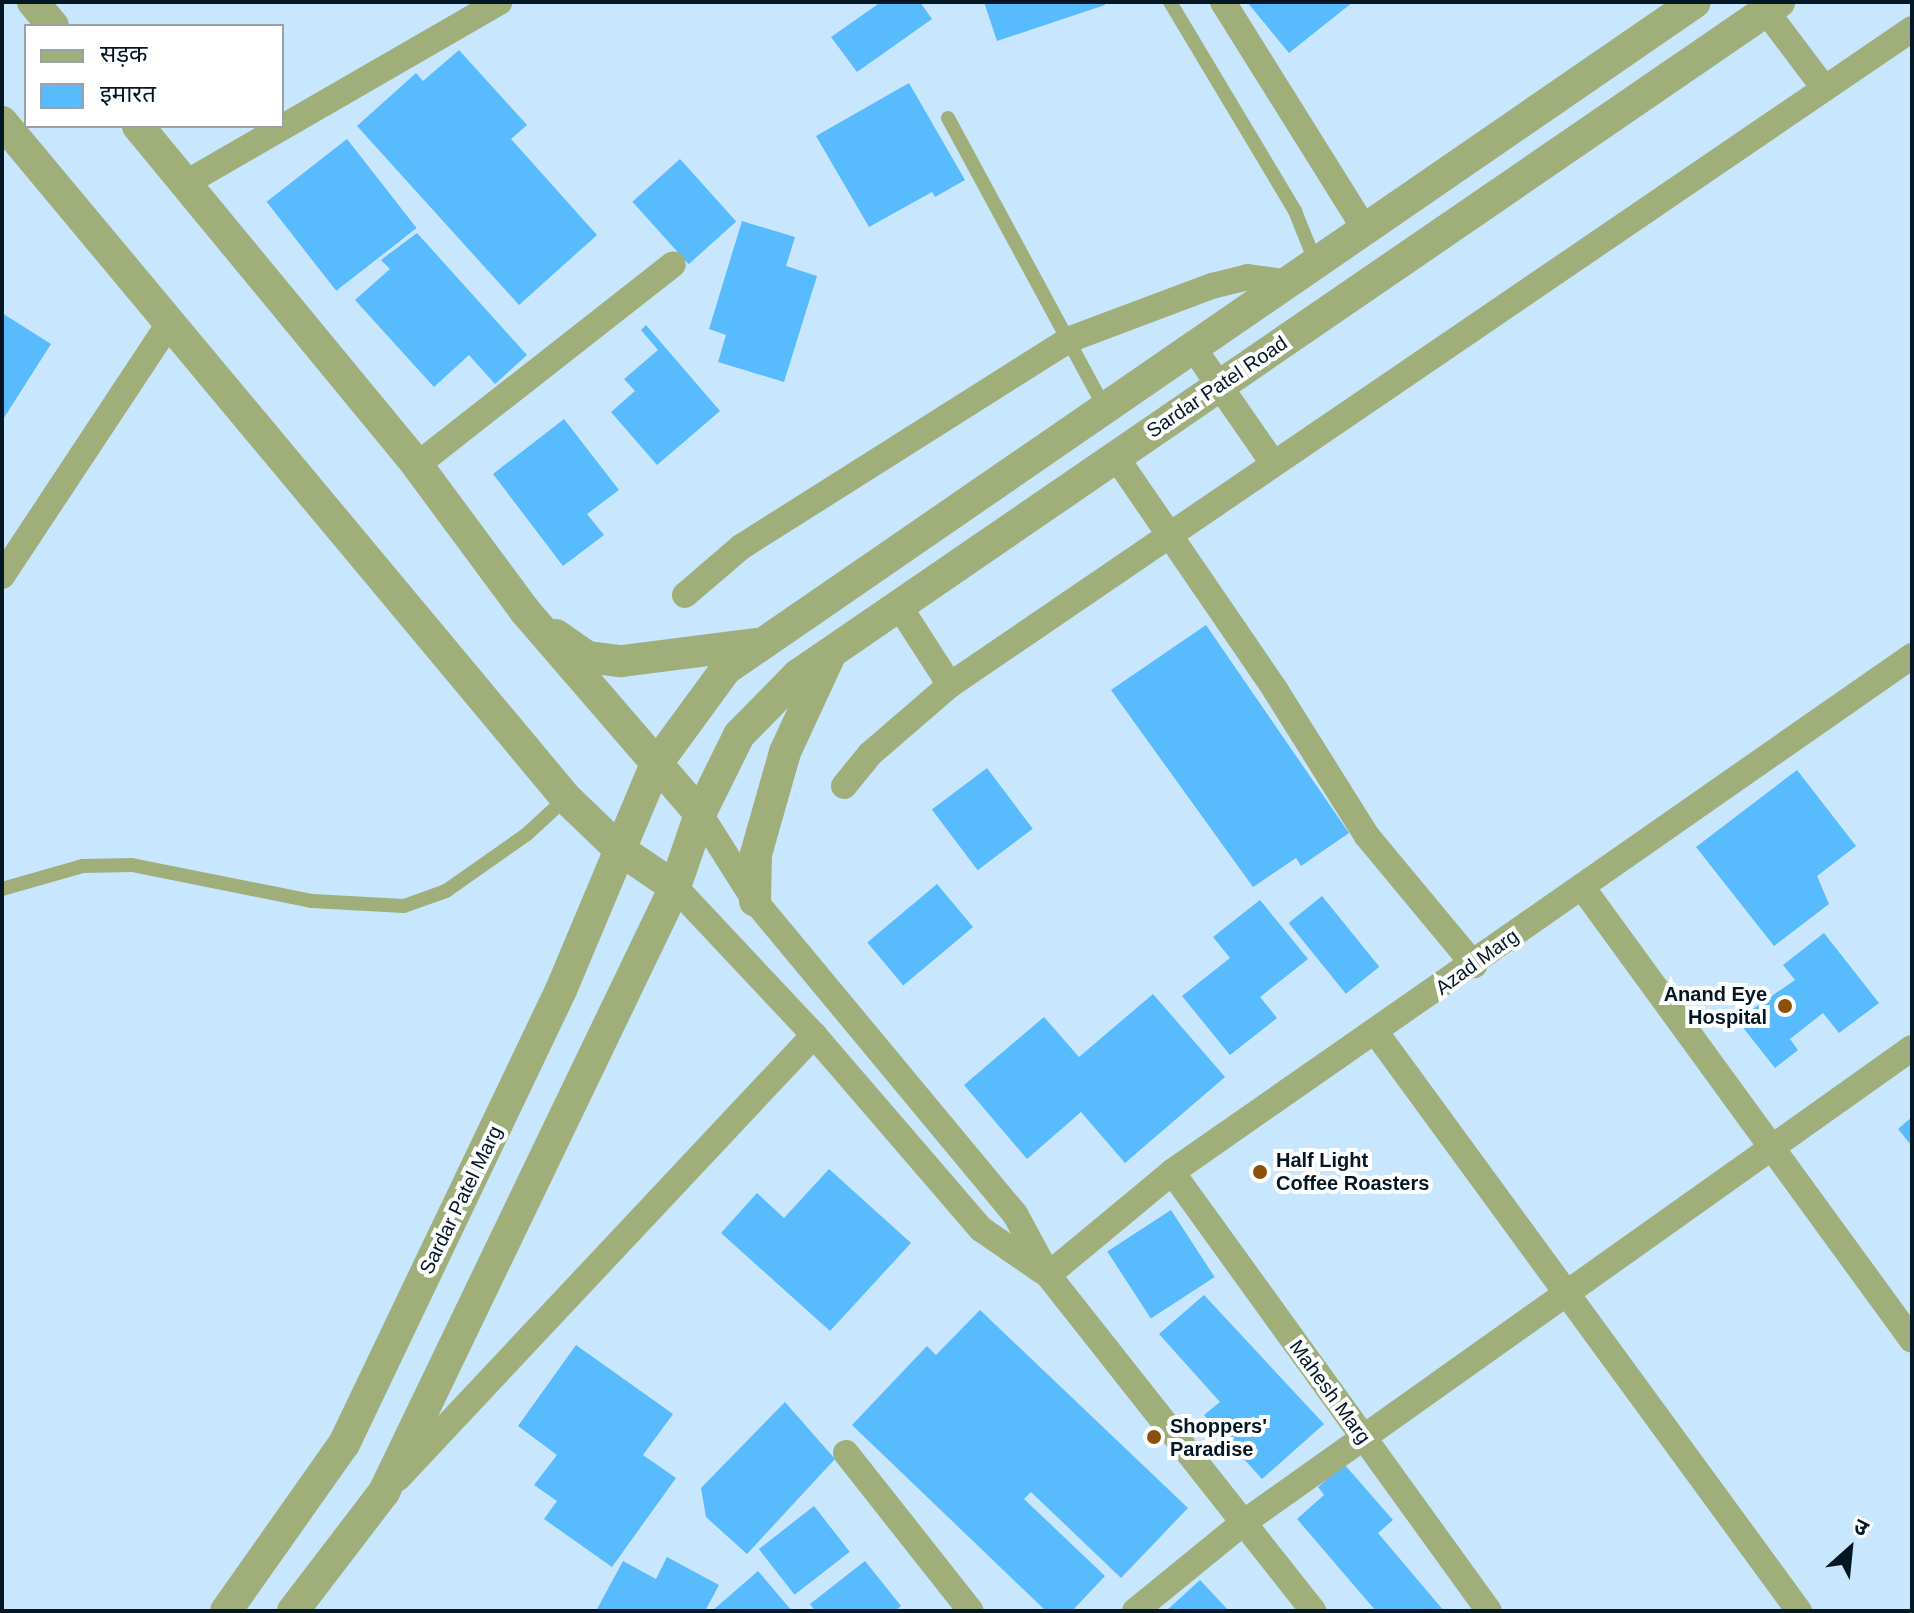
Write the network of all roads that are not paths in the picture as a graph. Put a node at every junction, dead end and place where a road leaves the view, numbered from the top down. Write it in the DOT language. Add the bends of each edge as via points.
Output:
graph roads {
  1 [pos="33,2"];
  2 [pos="499,2"];
  3 [pos="1170,2"];
  4 [pos="1223,2"];
  5 [pos="1695,2"];
  6 [pos="1773,6"];
  7 [pos="51,24"];
  8 [pos="1912,29"];
  9 [pos="1824,88"];
  10 [pos="948,118"];
  11 [pos="2,122"];
  12 [pos="284,126"];
  13 [pos="140,128"];
  14 [pos="281,128"];
  15 [pos="186,183"];
  16 [pos="1364,228"];
  17 [pos="1315,261"];
  18 [pos="673,264"];
  19 [pos="1285,282"];
  20 [pos="1255,303"];
  21 [pos="168,325"];
  22 [pos="1068,340"];
  23 [pos="1283,342"];
  24 [pos="1192,346"];
  25 [pos="1218,387"];
  26 [pos="1104,406"];
  27 [pos="1116,457"];
  28 [pos="1273,463"];
  29 [pos="417,465"];
  30 [pos="1166,536"];
  31 [pos="2,576"];
  32 [pos="685,595"];
  33 [pos="899,606"];
  34 [pos="525,611"];
  35 [pos="761,644"];
  36 [pos="831,653"];
  37 [pos="1912,656"];
  38 [pos="950,685"];
  39 [pos="655,766"];
  40 [pos="844,786"];
  41 [pos="566,798"];
  42 [pos="700,814"];
  43 [pos="619,849"];
  44 [pos="675,887"];
  45 [pos="1582,887"];
  46 [pos="2,889"];
  47 [pos="755,901"];
  48 [pos="1474,965"];
  49 [pos="1377,1034"];
  50 [pos="814,1035"];
  51 [pos="1912,1048"];
  52 [pos="1772,1147"];
  53 [pos="1172,1172"];
  54 [pos="1048,1275"];
  55 [pos="1564,1295"];
  56 [pos="1912,1340"];
  57 [pos="1363,1438"];
  58 [pos="846,1453"];
  59 [pos="384,1492"];
  60 [pos="1243,1523"];
  61 [pos="226,1611"];
  62 [pos="293,1611"];
  63 [pos="971,1611"];
  64 [pos="1135,1611"];
  65 [pos="1313,1611"];
  66 [pos="1489,1611"];
  67 [pos="1799,1611"];
  1 -- 7 [label="street"];
  2 -- 12 [label="street"];
  3 -- 17 [label="lane" via="1295,211"];
  4 -- 16 [label="street"];
  5 -- 16 [label="street"];
  6 -- 9 [label="street"];
  6 -- 23 [label="street, Sardar Patel Road"];
  8 -- 9 [label="street"];
  9 -- 28 [label="street"];
  10 -- 22 [label="lane"];
  11 -- 21 [label="street"];
  13 -- 15 [label="street"];
  14 -- 15 [label="street"];
  15 -- 29 [label="street"];
  16 -- 17 [label="street"];
  17 -- 19 [label="street"];
  18 -- 29 [label="street"];
  19 -- 20 [label="street"];
  19 -- 22 [label="street" via="1248,277 1212,286"];
  20 -- 23 [label="street"];
  20 -- 24 [label="street"];
  21 -- 31 [label="street"];
  21 -- 41 [label="street"];
  22 -- 26 [label="lane"];
  22 -- 32 [label="street" via="741,547"];
  23 -- 25 [label="street, Sardar Patel Road"];
  24 -- 25 [label="street"];
  24 -- 26 [label="street"];
  25 -- 27 [label="street, Sardar Patel Road"];
  25 -- 28 [label="street"];
  26 -- 35 [label="street"];
  27 -- 30 [label="street"];
  27 -- 33 [label="street, Sardar Patel Road"];
  28 -- 30 [label="street"];
  29 -- 34 [label="street"];
  30 -- 38 [label="street"];
  30 -- 48 [label="street" via="1276,691 1367,836"];
  33 -- 36 [label="street, Sardar Patel Road"];
  33 -- 38 [label="street"];
  34 -- 35 [label="street" via="587,657 622,661"];
  34 -- 39 [label="street"];
  35 -- 39 [label="street" via="726,669"];
  36 -- 42 [label="street, Sardar Patel Road" via="798,675 739,735"];
  36 -- 47 [label="street" via="785,752 756,854"];
  37 -- 45 [label="street, Azad Marg"];
  38 -- 40 [label="street" via="870,754"];
  39 -- 42 [label="street"];
  39 -- 43 [label="street, Sardar Patel Marg"];
  41 -- 43 [label="street"];
  41 -- 46 [label="lane" via="527,834 446,891 404,906 312,901 132,865 83,866"];
  42 -- 44 [label="street, Sardar Patel Road"];
  42 -- 47 [label="street"];
  43 -- 44 [label="street"];
  43 -- 61 [label="street, Sardar Patel Marg" via="561,990 344,1444"];
  44 -- 50 [label="street"];
  44 -- 59 [label="street, Sardar Patel Road"];
  45 -- 48 [label="street, Azad Marg"];
  45 -- 52 [label="street"];
  47 -- 54 [label="street" via="1015,1214"];
  48 -- 49 [label="street, Azad Marg"];
  49 -- 53 [label="street, Azad Marg"];
  49 -- 55 [label="street"];
  50 -- 54 [label="street" via="981,1229"];
  50 -- 59 [label="street"];
  51 -- 52 [label="street"];
  52 -- 55 [label="street"];
  52 -- 56 [label="street"];
  53 -- 54 [label="street, Azad Marg"];
  53 -- 57 [label="street, Mahesh Marg"];
  54 -- 60 [label="street"];
  55 -- 57 [label="street"];
  55 -- 67 [label="street"];
  57 -- 60 [label="street"];
  57 -- 66 [label="street, Mahesh Marg"];
  58 -- 63 [label="street"];
  59 -- 62 [label="street, Sardar Patel Road"];
  60 -- 64 [label="street"];
  60 -- 65 [label="street"];
}
